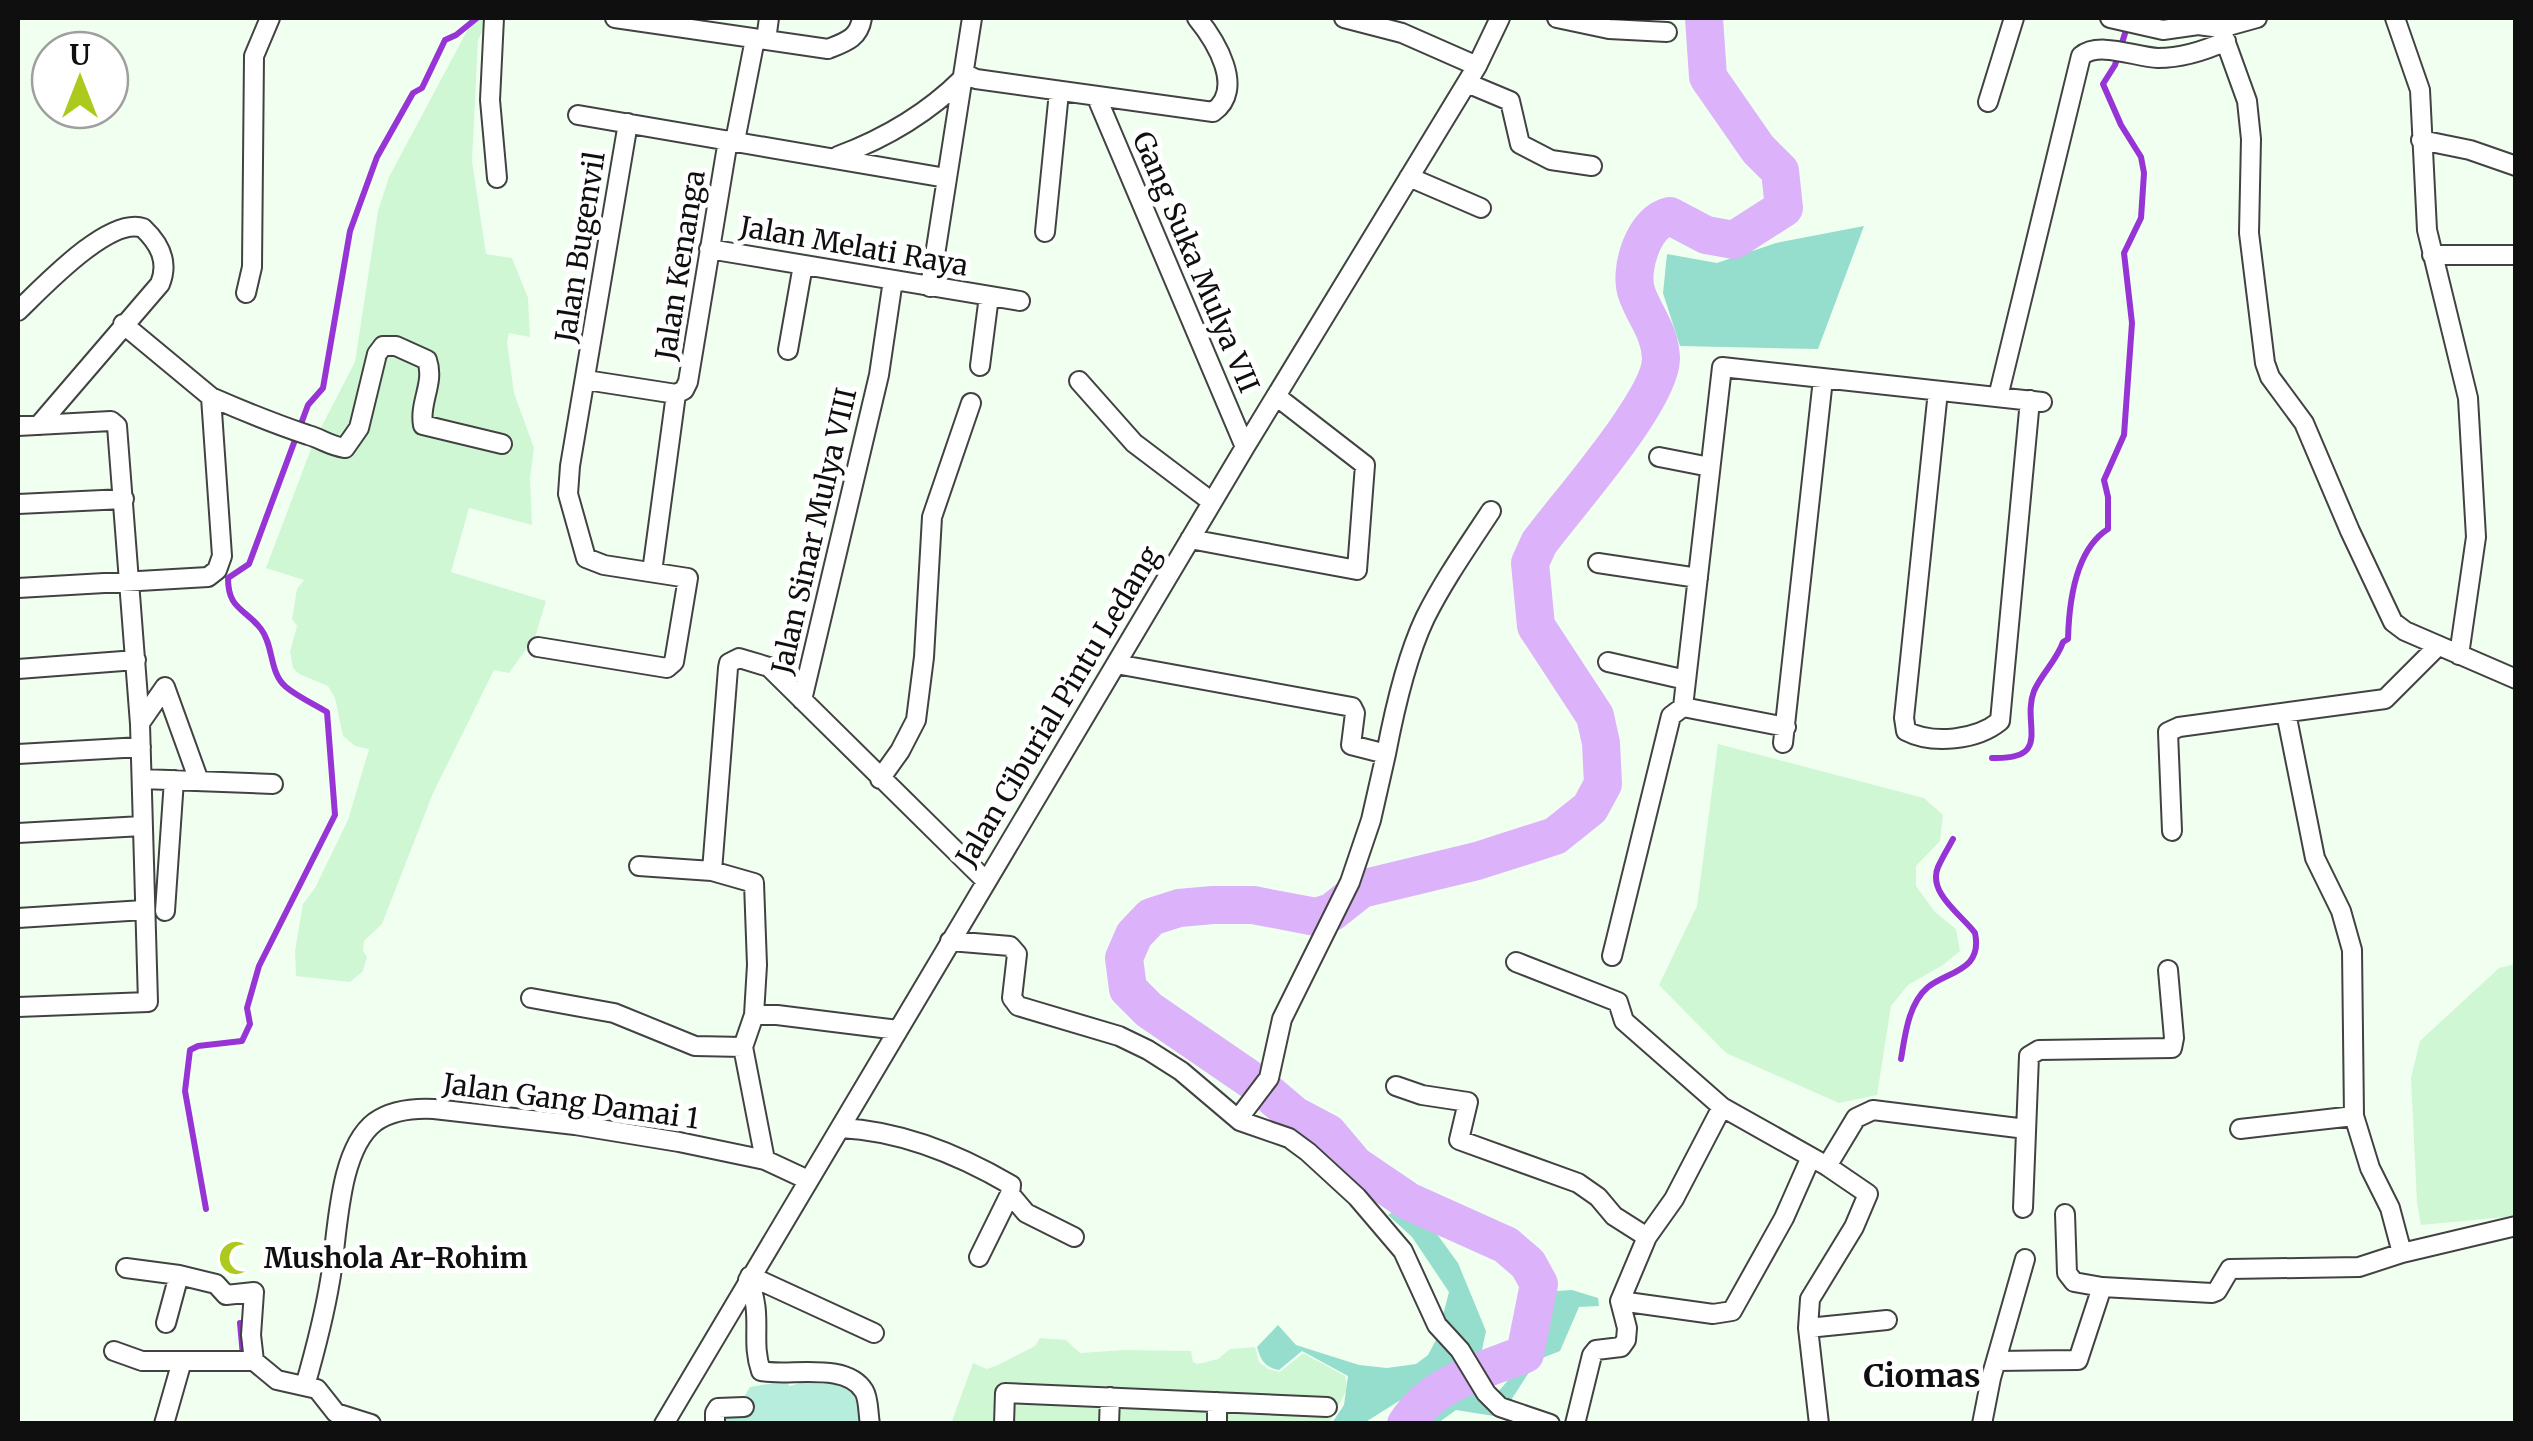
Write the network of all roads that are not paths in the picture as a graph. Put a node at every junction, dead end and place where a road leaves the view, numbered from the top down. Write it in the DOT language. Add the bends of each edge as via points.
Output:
graph roads {
  1 [pos="270,18"];
  2 [pos="494,18"];
  3 [pos="615,18"];
  4 [pos="769,18"];
  5 [pos="862,18"];
  6 [pos="972,18"];
  7 [pos="1197,18"];
  8 [pos="1344,18"];
  9 [pos="1500,18"];
  10 [pos="1557,18"];
  11 [pos="2014,18"];
  12 [pos="2257,18"];
  13 [pos="2395,18"];
  14 [pos="2124,21"];
  15 [pos="674,22"];
  16 [pos="2221,29"];
  17 [pos="1667,32"];
  18 [pos="760,39"];
  19 [pos="1472,74"];
  20 [pos="964,75"];
  21 [pos="1060,92"];
  22 [pos="1096,98"];
  23 [pos="1988,102"];
  24 [pos="578,115"];
  25 [pos="628,123"];
  26 [pos="732,140"];
  27 [pos="2422,140"];
  28 [pos="835,158"];
  29 [pos="1592,166"];
  30 [pos="2516,166"];
  31 [pos="1408,177"];
  32 [pos="497,178"];
  33 [pos="946,178"];
  34 [pos="1481,208"];
  35 [pos="1045,232"];
  36 [pos="709,249"];
  37 [pos="2432,254"];
  38 [pos="2516,256"];
  39 [pos="804,265"];
  40 [pos="894,280"];
  41 [pos="930,287"];
  42 [pos="246,293"];
  43 [pos="988,296"];
  44 [pos="1020,301"];
  45 [pos="18,311"];
  46 [pos="123,324"];
  47 [pos="788,350"];
  48 [pos="980,366"];
  49 [pos="1822,378"];
  50 [pos="586,380"];
  51 [pos="1079,382"];
  52 [pos="1938,391"];
  53 [pos="676,394"];
  54 [pos="1276,396"];
  55 [pos="211,397"];
  56 [pos="1998,397"];
  57 [pos="971,402"];
  58 [pos="39,425"];
  59 [pos="18,426"];
  60 [pos="502,444"];
  61 [pos="1245,447"];
  62 [pos="1659,457"];
  63 [pos="1710,467"];
  64 [pos="124,499"];
  65 [pos="1212,502"];
  66 [pos="18,504"];
  67 [pos="1491,511"];
  68 [pos="1190,540"];
  69 [pos="1598,563"];
  70 [pos="652,572"];
  71 [pos="1698,578"];
  72 [pos="130,583"];
  73 [pos="18,588"];
  74 [pos="2438,646"];
  75 [pos="538,648"];
  76 [pos="2458,655"];
  77 [pos="136,660"];
  78 [pos="1608,662"];
  79 [pos="1116,664"];
  80 [pos="18,670"];
  81 [pos="2516,678"];
  82 [pos="1686,680"];
  83 [pos="802,700"];
  84 [pos="1683,707"];
  85 [pos="2286,714"];
  86 [pos="140,724"];
  87 [pos="141,747"];
  88 [pos="18,754"];
  89 [pos="1386,754"];
  90 [pos="142,779"];
  91 [pos="880,779"];
  92 [pos="174,780"];
  93 [pos="199,781"];
  94 [pos="273,784"];
  95 [pos="142,826"];
  96 [pos="2172,830"];
  97 [pos="18,833"];
  98 [pos="639,866"];
  99 [pos="712,871"];
  100 [pos="986,881"];
  101 [pos="144,910"];
  102 [pos="165,911"];
  103 [pos="18,918"];
  104 [pos="950,941"];
  105 [pos="1612,956"];
  106 [pos="1516,962"];
  107 [pos="2168,970"];
  108 [pos="531,998"];
  109 [pos="18,1007"];
  110 [pos="754,1015"];
  111 [pos="898,1030"];
  112 [pos="743,1047"];
  113 [pos="1396,1086"];
  114 [pos="1722,1108"];
  115 [pos="2354,1116"];
  116 [pos="1238,1119"];
  117 [pos="841,1128"];
  118 [pos="2026,1128"];
  119 [pos="2240,1129"];
  120 [pos="765,1160"];
  121 [pos="1820,1162"];
  122 [pos="808,1180"];
  123 [pos="1010,1194"];
  124 [pos="2023,1208"];
  125 [pos="2065,1214"];
  126 [pos="2516,1226"];
  127 [pos="1074,1236"];
  128 [pos="1647,1237"];
  129 [pos="2402,1252"];
  130 [pos="979,1257"];
  131 [pos="2026,1259"];
  132 [pos="126,1268"];
  133 [pos="179,1275"];
  134 [pos="748,1278"];
  135 [pos="2102,1287"];
  136 [pos="1620,1301"];
  137 [pos="1887,1320"];
  138 [pos="166,1324"];
  139 [pos="1808,1328"];
  140 [pos="874,1333"];
  141 [pos="114,1350"];
  142 [pos="182,1361"];
  143 [pos="254,1361"];
  144 [pos="1997,1361"];
  145 [pos="305,1386"];
  146 [pos="1110,1397"];
  147 [pos="1218,1402"];
  148 [pos="744,1407"];
  149 [pos="1327,1407"];
  150 [pos="1520,1420"];
  151 [pos="164,1424"];
  152 [pos="371,1424"];
  153 [pos="664,1424"];
  154 [pos="715,1424"];
  155 [pos="870,1424"];
  156 [pos="1004,1424"];
  157 [pos="1109,1424"];
  158 [pos="1217,1424"];
  159 [pos="1550,1424"];
  160 [pos="1575,1424"];
  161 [pos="1819,1424"];
  162 [pos="1982,1424"];
  1 -- 42 [label="street" via="254,56 252,268"];
  2 -- 32 [label="street" via="490,100"];
  3 -- 15 [label="street"];
  4 -- 18 [label="street, Jalan Kenanga"];
  5 -- 18 [label="street" via="852,39 828,49"];
  6 -- 20 [label="street"];
  7 -- 22 [label="street" via="1225,62 1218,110"];
  8 -- 19 [label="street" via="1402,33"];
  9 -- 19 [label="street, Jalan Ciburial Pintu Ledang"];
  10 -- 17 [label="street"];
  11 -- 23 [label="street"];
  12 -- 16 [label="street"];
  13 -- 27 [label="street" via="2420,90"];
  14 -- 16 [label="street" via="2163,30"];
  15 -- 18 [label="street"];
  16 -- 56 [label="street" via="2198,53 2158,58 2088,50 2082,56"];
  16 -- 74 [label="street" via="2247,102 2249,234 2265,363 2304,423 2389,616"];
  18 -- 26 [label="street, Jalan Kenanga"];
  19 -- 29 [label="street" via="1510,101 1520,144 1551,160"];
  19 -- 31 [label="street, Jalan Ciburial Pintu Ledang"];
  20 -- 21 [label="street"];
  20 -- 28 [label="street" via="890,134"];
  20 -- 33 [label="street"];
  21 -- 22 [label="street"];
  21 -- 35 [label="street"];
  22 -- 61 [label="street, Gang Suka Mulya VII"];
  24 -- 25 [label="street"];
  25 -- 26 [label="street"];
  25 -- 50 [label="street, Jalan Bugenvil"];
  26 -- 28 [label="street"];
  26 -- 36 [label="street, Jalan Kenanga"];
  27 -- 30 [label="street"];
  27 -- 37 [label="street"];
  28 -- 33 [label="street"];
  31 -- 34 [label="street"];
  31 -- 54 [label="street, Jalan Ciburial Pintu Ledang"];
  33 -- 41 [label="street"];
  36 -- 39 [label="street, Jalan Melati Raya"];
  36 -- 53 [label="street, Jalan Kenanga" via="688,382"];
  37 -- 38 [label="street"];
  37 -- 76 [label="street" via="2468,398 2476,537"];
  39 -- 40 [label="street, Jalan Melati Raya"];
  39 -- 47 [label="street"];
  40 -- 41 [label="street, Jalan Melati Raya"];
  40 -- 83 [label="street, Jalan Sinar Mulya VIII" via="879,376"];
  41 -- 43 [label="street, Jalan Melati Raya"];
  43 -- 44 [label="street, Jalan Melati Raya"];
  43 -- 48 [label="street"];
  45 -- 46 [label="street" via="98,242 134,225 163,254 164,273"];
  46 -- 55 [label="street"];
  46 -- 58 [label="street"];
  49 -- 52 [label="street"];
  49 -- 63 [label="street" via="1722,367"];
  49 -- 84 [label="street" via="1785,735"];
  50 -- 53 [label="street"];
  50 -- 70 [label="street, Jalan Bugenvil" via="568,494 586,558"];
  51 -- 65 [label="street" via="1134,443"];
  52 -- 56 [label="street"];
  52 -- 56 [label="street" via="1904,718 1906,731 1920,738 1986,733 2000,722 2036,401"];
  53 -- 70 [label="street, Jalan Kenanga"];
  54 -- 61 [label="street, Jalan Ciburial Pintu Ledang"];
  54 -- 68 [label="street" via="1365,466 1357,570"];
  55 -- 60 [label="street" via="345,448 359,428 377,354 383,346 396,346 427,360 432,374 423,425"];
  55 -- 72 [label="street" via="222,556 217,570"];
  57 -- 91 [label="street" via="932,516 916,720"];
  58 -- 59 [label="street"];
  58 -- 64 [label="street" via="118,426"];
  61 -- 65 [label="street, Jalan Ciburial Pintu Ledang"];
  62 -- 63 [label="street"];
  63 -- 71 [label="street"];
  64 -- 66 [label="street"];
  64 -- 72 [label="street"];
  65 -- 68 [label="street, Jalan Ciburial Pintu Ledang"];
  67 -- 89 [label="street" via="1424,621"];
  68 -- 79 [label="street, Jalan Ciburial Pintu Ledang"];
  69 -- 71 [label="street"];
  70 -- 75 [label="street" via="688,578 672,666"];
  71 -- 82 [label="street"];
  72 -- 73 [label="street"];
  72 -- 77 [label="street"];
  74 -- 76 [label="street"];
  74 -- 85 [label="street" via="2385,699"];
  76 -- 81 [label="street"];
  77 -- 80 [label="street"];
  77 -- 86 [label="street"];
  78 -- 82 [label="street"];
  79 -- 89 [label="street" via="1352,707 1351,745"];
  79 -- 100 [label="street, Jalan Ciburial Pintu Ledang"];
  82 -- 84 [label="street"];
  83 -- 91 [label="street, Jalan Sinar Mulya VIII"];
  83 -- 99 [label="street, Jalan Sinar Mulya VIII" via="770,667 739,658 729,663"];
  84 -- 105 [label="street" via="1672,716"];
  85 -- 96 [label="street" via="2168,732"];
  85 -- 115 [label="street" via="2315,858 2352,950"];
  86 -- 87 [label="street"];
  86 -- 93 [label="street" via="165,687"];
  87 -- 88 [label="street"];
  87 -- 90 [label="street"];
  89 -- 116 [label="street" via="1350,882 1282,1019 1268,1078"];
  90 -- 92 [label="street"];
  90 -- 95 [label="street"];
  91 -- 100 [label="street, Jalan Sinar Mulya VIII"];
  92 -- 93 [label="street"];
  92 -- 102 [label="street"];
  93 -- 94 [label="street"];
  95 -- 97 [label="street"];
  95 -- 101 [label="street"];
  98 -- 99 [label="street"];
  99 -- 110 [label="street" via="754,883 757,890"];
  100 -- 104 [label="street, Jalan Ciburial Pintu Ledang"];
  101 -- 103 [label="street"];
  101 -- 109 [label="street" via="148,1002"];
  104 -- 111 [label="street, Jalan Ciburial Pintu Ledang"];
  104 -- 116 [label="street" via="1014,949 1015,1003 1148,1050"];
  106 -- 114 [label="street" via="1618,1002 1624,1021"];
  107 -- 118 [label="street" via="2172,1048 2033,1052"];
  108 -- 112 [label="street" via="614,1012 695,1046"];
  110 -- 111 [label="street"];
  110 -- 112 [label="street"];
  111 -- 117 [label="street, Jalan Ciburial Pintu Ledang"];
  112 -- 120 [label="street"];
  113 -- 128 [label="street" via="1468,1102 1459,1140 1578,1184"];
  114 -- 121 [label="street"];
  114 -- 128 [label="street"];
  115 -- 119 [label="street"];
  115 -- 129 [label="street"];
  116 -- 150 [label="street" via="1289,1138 1357,1197 1403,1251 1437,1325 1500,1407"];
  117 -- 122 [label="street, Jalan Ciburial Pintu Ledang"];
  117 -- 123 [label="street" via="910,1137 1011,1184"];
  118 -- 121 [label="street" via="1873,1110 1856,1118"];
  118 -- 124 [label="street"];
  120 -- 122 [label="street, Jalan Gang Damai 1"];
  120 -- 145 [label="street, Jalan Gang Damai 1" via="434,1109 402,1110 373,1124 358,1142 342,1192"];
  121 -- 136 [label="street" via="1732,1311"];
  121 -- 139 [label="street" via="1868,1194 1810,1299"];
  122 -- 134 [label="street, Jalan Ciburial Pintu Ledang"];
  123 -- 127 [label="street" via="1026,1213"];
  123 -- 130 [label="street"];
  125 -- 135 [label="street" via="2069,1278"];
  126 -- 129 [label="street"];
  128 -- 136 [label="street"];
  129 -- 135 [label="street" via="2359,1267 2230,1268 2212,1293"];
  131 -- 144 [label="street"];
  132 -- 133 [label="street"];
  133 -- 138 [label="street"];
  133 -- 143 [label="street" via="216,1284 226,1295 254,1292"];
  134 -- 140 [label="street"];
  134 -- 153 [label="street, Jalan Ciburial Pintu Ledang"];
  134 -- 155 [label="street" via="757,1302 762,1371 828,1373 856,1383 866,1392"];
  135 -- 144 [label="street" via="2078,1360"];
  136 -- 160 [label="street" via="1626,1340 1592,1356"];
  137 -- 139 [label="street"];
  139 -- 161 [label="street"];
  141 -- 142 [label="street" via="142,1361"];
  142 -- 143 [label="street"];
  142 -- 151 [label="street"];
  143 -- 145 [label="street" via="277,1380"];
  144 -- 162 [label="street"];
  145 -- 152 [label="street" via="323,1392 336,1414"];
  146 -- 147 [label="street"];
  146 -- 156 [label="street" via="1005,1393"];
  146 -- 157 [label="street"];
  147 -- 149 [label="street"];
  147 -- 158 [label="street"];
  148 -- 154 [label="street" via="718,1408"];
  150 -- 159 [label="street"];
}
